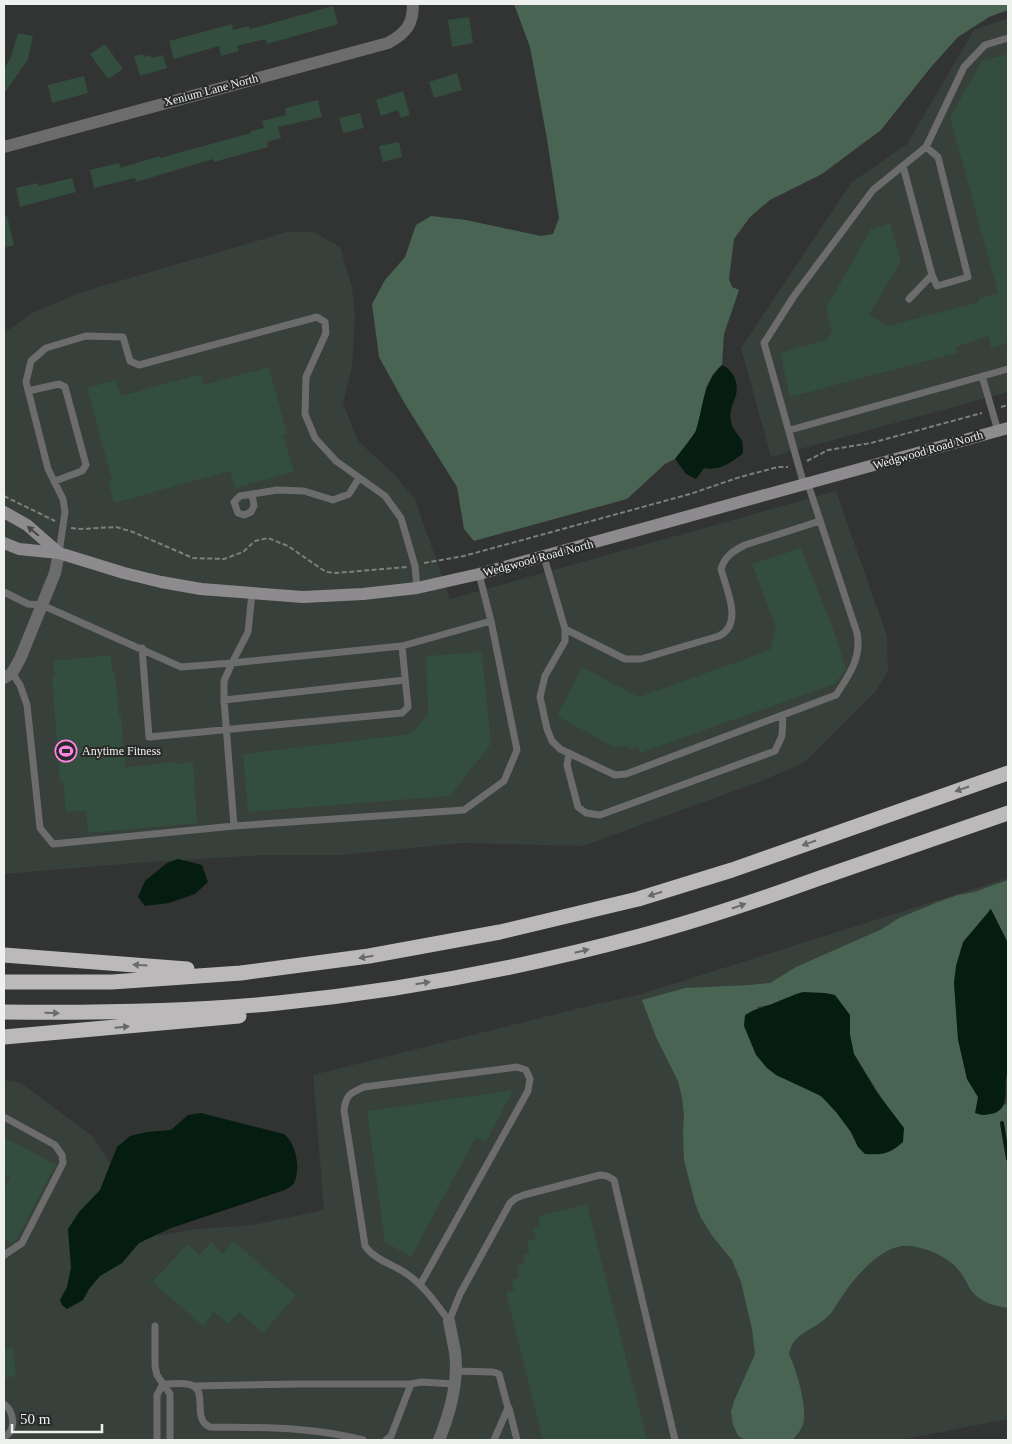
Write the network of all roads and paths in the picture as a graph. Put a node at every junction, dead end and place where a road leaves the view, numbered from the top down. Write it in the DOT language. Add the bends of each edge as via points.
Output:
graph roads {
  1 [pos="413,4"];
  2 [pos="1008,38"];
  3 [pos="4,147"];
  4 [pos="926,147"];
  5 [pos="903,166"];
  6 [pos="932,275"];
  7 [pos="909,299"];
  8 [pos="1008,369"];
  9 [pos="982,376"];
  10 [pos="28,392"];
  11 [pos="1008,405"];
  12 [pos="992,410"];
  13 [pos="1003,429"];
  14 [pos="790,430"];
  15 [pos="798,465"];
  16 [pos="359,478"];
  17 [pos="55,482"];
  18 [pos="806,485"];
  19 [pos="252,494"];
  20 [pos="4,496"];
  21 [pos="4,512"];
  22 [pos="820,521"];
  23 [pos="63,524"];
  24 [pos="4,543"];
  25 [pos="59,553"];
  26 [pos="544,556"];
  27 [pos="415,566"];
  28 [pos="479,574"];
  29 [pos="418,588"];
  30 [pos="4,592"];
  31 [pos="252,593"];
  32 [pos="42,604"];
  33 [pos="491,621"];
  34 [pos="565,630"];
  35 [pos="402,646"];
  36 [pos="142,648"];
  37 [pos="232,663"];
  38 [pos="8,676"];
  39 [pos="405,680"];
  40 [pos="224,700"];
  41 [pos="783,715"];
  42 [pos="225,729"];
  43 [pos="569,753"];
  44 [pos="1008,773"];
  45 [pos="1008,813"];
  46 [pos="234,826"];
  47 [pos="4,955"];
  48 [pos="241,973"];
  49 [pos="4,982"];
  50 [pos="403,987"];
  51 [pos="4,1012"];
  52 [pos="4,1038"];
  53 [pos="4,1117"];
  54 [pos="4,1247"];
  55 [pos="11,1251"];
  56 [pos="4,1256"];
  57 [pos="420,1285"];
  58 [pos="449,1321"];
  59 [pos="155,1326"];
  60 [pos="455,1378"];
  61 [pos="163,1384"];
  62 [pos="411,1384"];
  63 [pos="194,1386"];
  64 [pos="4,1404"];
  65 [pos="508,1408"];
  66 [pos="4,1437"];
  67 [pos="157,1440"];
  68 [pos="170,1440"];
  69 [pos="363,1440"];
  70 [pos="386,1440"];
  71 [pos="439,1440"];
  72 [pos="494,1440"];
  73 [pos="517,1440"];
  74 [pos="675,1440"];
  1 -- 3 [label="street, Xenium Lane North" via="413,15 406,32 388,42"];
  2 -- 4 [label="lane" via="985,45 964,68"];
  4 -- 5 [label="lane"];
  4 -- 6 [label="lane" via="938,157 968,277 937,286"];
  5 -- 6 [label="lane"];
  5 -- 14 [label="lane" via="873,190 794,296 764,343"];
  6 -- 7 [label="lane"];
  8 -- 9 [label="lane"];
  9 -- 12 [label="lane"];
  9 -- 14 [label="lane"];
  10 -- 16 [label="lane" via="26,382 31,361 46,348 86,336 123,337 130,362 139,365 318,318 324,322 326,333 306,377 305,414 315,438 336,462"];
  10 -- 17 [label="lane" via="48,469"];
  10 -- 17 [label="lane" via="58,384 65,387 86,464 82,471"];
  11 -- 12 [label="path"];
  12 -- 13 [label="lane"];
  12 -- 15 [label="path" via="871,443 828,450"];
  13 -- 18 [label="street, Wedgwood Road North"];
  14 -- 15 [label="lane"];
  15 -- 18 [label="lane"];
  15 -- 27 [label="path" via="778,467 636,510"];
  16 -- 19 [label="lane" via="349,494 333,500 304,491 277,490"];
  16 -- 27 [label="lane" via="385,496 401,518"];
  17 -- 23 [label="lane" via="65,512"];
  18 -- 22 [label="lane"];
  18 -- 26 [label="street, Wedgwood Road North"];
  20 -- 23 [label="path"];
  25 -- 21 [label="street, Wedgwood Road North, one-way" via="27,526"];
  22 -- 34 [label="lane" via="745,545 728,556 721,569 733,617 725,633 719,636 641,660 625,659"];
  22 -- 41 [label="lane" via="860,645 852,670 836,695"];
  23 -- 25 [label="lane"];
  23 -- 27 [label="path" via="82,529 116,527 193,558 224,558 243,552 255,541 268,538 288,546 326,572"];
  24 -- 25 [label="street, Wedgwood Road North" via="19,549"];
  25 -- 31 [label="street, Wedgwood Road North" via="161,582"];
  25 -- 32 [label="street" via="55,573"];
  26 -- 28 [label="street, Wedgwood Road North"];
  26 -- 34 [label="lane"];
  27 -- 29 [label="lane"];
  28 -- 29 [label="street, Wedgwood Road North"];
  28 -- 33 [label="lane"];
  29 -- 31 [label="street, Wedgwood Road North" via="303,597"];
  30 -- 32 [label="lane" via="28,604"];
  31 -- 37 [label="lane" via="248,632"];
  32 -- 36 [label="lane"];
  32 -- 38 [label="street" via="20,659"];
  33 -- 35 [label="lane"];
  33 -- 46 [label="lane" via="517,750 504,781 464,810"];
  34 -- 43 [label="lane" via="565,641 545,676 540,697 552,742"];
  35 -- 37 [label="lane"];
  35 -- 39 [label="lane"];
  36 -- 37 [label="lane" via="180,667"];
  36 -- 42 [label="lane" via="149,737"];
  37 -- 40 [label="lane" via="224,681"];
  38 -- 46 [label="lane" via="20,685 27,705 40,828 53,844"];
  39 -- 40 [label="lane"];
  39 -- 42 [label="lane" via="408,707 402,713"];
  40 -- 42 [label="lane"];
  41 -- 43 [label="lane" via="626,774 616,775"];
  41 -- 43 [label="lane" via="782,736 775,751 600,814 586,813 578,808 567,765"];
  42 -- 46 [label="lane"];
  44 -- 48 [label="highway, one-way" via="732,870 638,899 510,930 369,956"];
  50 -- 45 [label="highway, one-way" via="478,974 641,936 739,906"];
  48 -- 47 [label="highway, one-way"];
  48 -- 49 [label="highway" via="112,982"];
  51 -- 50 [label="highway, one-way" via="176,1010 278,1003"];
  52 -- 50 [label="highway, one-way" via="262,1014"];
  53 -- 55 [label="lane" via="55,1145 63,1163 22,1243"];
  54 -- 55 [label="lane"];
  55 -- 56 [label="lane"];
  57 -- 57 [label="lane" via="370,1253 365,1246 344,1110 346,1099 364,1087 517,1067 526,1070 530,1079 528,1091"];
  57 -- 58 [label="lane"];
  58 -- 60 [label="street" via="455,1354"];
  58 -- 74 [label="lane" via="460,1294 510,1203 524,1195 600,1175 607,1176 614,1180"];
  59 -- 61 [label="lane" via="155,1366"];
  60 -- 62 [label="lane"];
  60 -- 65 [label="lane" via="493,1372 499,1374"];
  60 -- 71 [label="street"];
  61 -- 63 [label="lane"];
  61 -- 67 [label="lane" via="157,1395"];
  61 -- 68 [label="lane" via="170,1394"];
  62 -- 63 [label="lane"];
  62 -- 70 [label="lane" via="391,1436"];
  63 -- 69 [label="lane" via="199,1393 201,1420 210,1427 297,1428"];
  64 -- 66 [label="lane" via="10,1410 13,1429"];
  65 -- 72 [label="lane"];
  65 -- 73 [label="lane"];
}
